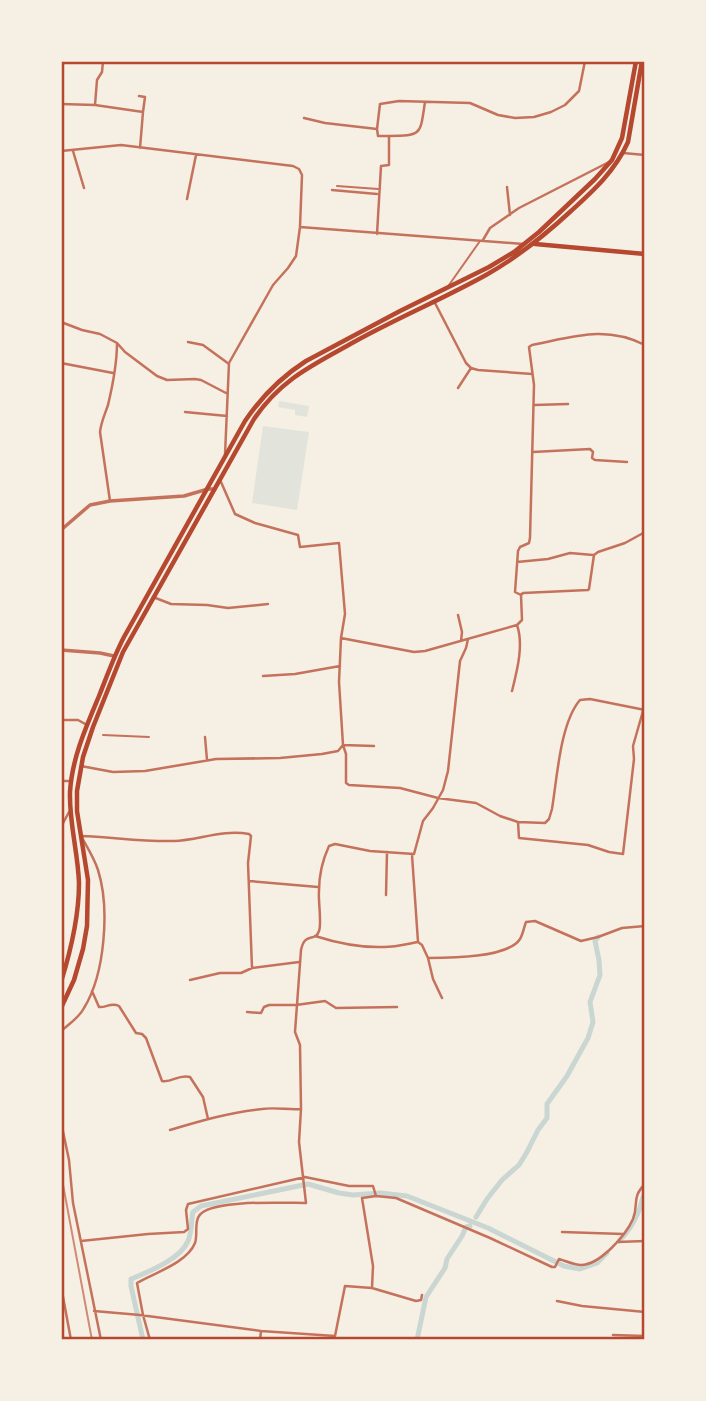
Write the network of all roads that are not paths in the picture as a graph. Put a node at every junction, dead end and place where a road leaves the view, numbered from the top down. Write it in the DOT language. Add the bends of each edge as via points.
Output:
graph roads {
  1 [pos="103,61"];
  2 [pos="585,61"];
  3 [pos="636,61"];
  4 [pos="642,61"];
  5 [pos="139,96"];
  6 [pos="425,102"];
  7 [pos="61,104"];
  8 [pos="95,105"];
  9 [pos="143,112"];
  10 [pos="304,118"];
  11 [pos="377,129"];
  12 [pos="389,136"];
  13 [pos="140,148"];
  14 [pos="61,151"];
  15 [pos="73,151"];
  16 [pos="623,153"];
  17 [pos="196,155"];
  18 [pos="645,155"];
  19 [pos="612,160"];
  20 [pos="337,186"];
  21 [pos="507,187"];
  22 [pos="84,188"];
  23 [pos="332,190"];
  24 [pos="379,192"];
  25 [pos="187,199"];
  26 [pos="510,215"];
  27 [pos="300,227"];
  28 [pos="377,233"];
  29 [pos="645,238"];
  30 [pos="482,239"];
  31 [pos="524,244"];
  32 [pos="535,244"];
  33 [pos="644,254"];
  34 [pos="446,288"];
  35 [pos="434,301"];
  36 [pos="61,322"];
  37 [pos="188,342"];
  38 [pos="117,343"];
  39 [pos="645,345"];
  40 [pos="61,363"];
  41 [pos="229,364"];
  42 [pos="471,368"];
  43 [pos="114,373"];
  44 [pos="533,374"];
  45 [pos="458,388"];
  46 [pos="227,393"];
  47 [pos="534,404"];
  48 [pos="568,404"];
  49 [pos="185,412"];
  50 [pos="227,416"];
  51 [pos="533,452"];
  52 [pos="224,459"];
  53 [pos="627,462"];
  54 [pos="220,481"];
  55 [pos="208,489"];
  56 [pos="215,489"];
  57 [pos="110,501"];
  58 [pos="61,530"];
  59 [pos="645,533"];
  60 [pos="594,555"];
  61 [pos="517,562"];
  62 [pos="521,595"];
  63 [pos="153,597"];
  64 [pos="268,604"];
  65 [pos="458,615"];
  66 [pos="517,625"];
  67 [pos="341,638"];
  68 [pos="468,639"];
  69 [pos="461,641"];
  70 [pos="61,650"];
  71 [pos="114,656"];
  72 [pos="340,666"];
  73 [pos="263,676"];
  74 [pos="512,691"];
  75 [pos="644,710"];
  76 [pos="61,720"];
  77 [pos="90,726"];
  78 [pos="103,735"];
  79 [pos="149,737"];
  80 [pos="205,737"];
  81 [pos="343,745"];
  82 [pos="374,746"];
  83 [pos="207,760"];
  84 [pos="81,766"];
  85 [pos="61,780"];
  86 [pos="71,782"];
  87 [pos="438,798"];
  88 [pos="70,809"];
  89 [pos="518,822"];
  90 [pos="61,827"];
  91 [pos="81,836"];
  92 [pos="387,852"];
  93 [pos="412,855"];
  94 [pos="249,881"];
  95 [pos="318,887"];
  96 [pos="386,895"];
  97 [pos="645,926"];
  98 [pos="315,936"];
  99 [pos="418,942"];
  100 [pos="428,958"];
  101 [pos="300,962"];
  102 [pos="252,968"];
  103 [pos="190,980"];
  104 [pos="61,982"];
  105 [pos="92,991"];
  106 [pos="442,998"];
  107 [pos="296,1006"];
  108 [pos="397,1007"];
  109 [pos="61,1008"];
  110 [pos="247,1012"];
  111 [pos="61,1031"];
  112 [pos="301,1109"];
  113 [pos="208,1119"];
  114 [pos="61,1122"];
  115 [pos="170,1130"];
  116 [pos="303,1178"];
  117 [pos="645,1184"];
  118 [pos="375,1193"];
  119 [pos="562,1232"];
  120 [pos="623,1234"];
  121 [pos="81,1241"];
  122 [pos="645,1241"];
  123 [pos="617,1242"];
  124 [pos="61,1286"];
  125 [pos="372,1288"];
  126 [pos="422,1295"];
  127 [pos="556,1301"];
  128 [pos="94,1311"];
  129 [pos="645,1312"];
  130 [pos="142,1315"];
  131 [pos="261,1331"];
  132 [pos="613,1335"];
  133 [pos="645,1336"];
  134 [pos="71,1340"];
  135 [pos="101,1340"];
  136 [pos="150,1340"];
  137 [pos="260,1340"];
  1 -- 8 [label="street"];
  2 -- 6 [label="street" via="579,91 565,105 534,117 498,115 470,103"];
  3 -- 19 [label="main road" via="622,138"];
  4 -- 16 [label="main road"];
  5 -- 9 [label="street" via="145,97"];
  6 -- 11 [label="street" via="380,104"];
  6 -- 12 [label="street" via="417,133"];
  7 -- 8 [label="street"];
  8 -- 9 [label="street"];
  9 -- 13 [label="street"];
  10 -- 11 [label="street"];
  11 -- 12 [label="street" via="378,136"];
  12 -- 24 [label="street" via="389,165 381,166"];
  13 -- 15 [label="street" via="121,145"];
  13 -- 17 [label="street"];
  14 -- 15 [label="street"];
  15 -- 22 [label="street"];
  16 -- 18 [label="street"];
  16 -- 32 [label="main road" via="599,186"];
  17 -- 25 [label="street"];
  17 -- 27 [label="street" via="299,169"];
  19 -- 26 [label="street"];
  19 -- 31 [label="main road"];
  20 -- 24 [label="street"];
  21 -- 26 [label="street"];
  23 -- 24 [label="street"];
  24 -- 28 [label="street"];
  26 -- 30 [label="street"];
  27 -- 28 [label="street"];
  27 -- 41 [label="street" via="296,256 273,285"];
  28 -- 30 [label="street"];
  29 -- 33 [label="street"];
  30 -- 31 [label="street"];
  30 -- 34 [label="street"];
  31 -- 32 [label="street"];
  31 -- 34 [label="main road"];
  32 -- 33 [label="main road"];
  32 -- 35 [label="main road"];
  34 -- 52 [label="main road" via="293,370 253,409"];
  35 -- 42 [label="street"];
  35 -- 54 [label="main road" via="311,365 278,390 254,419"];
  36 -- 38 [label="street"];
  37 -- 41 [label="street" via="203,345"];
  38 -- 43 [label="street"];
  38 -- 46 [label="street" via="157,376 201,380"];
  39 -- 44 [label="street" via="619,335 594,333 532,345 528,351"];
  40 -- 43 [label="street"];
  41 -- 46 [label="street"];
  42 -- 44 [label="street"];
  42 -- 45 [label="street"];
  43 -- 57 [label="street" via="100,432"];
  44 -- 47 [label="street"];
  46 -- 50 [label="street"];
  47 -- 48 [label="street"];
  47 -- 51 [label="street"];
  49 -- 50 [label="street"];
  50 -- 52 [label="street"];
  51 -- 53 [label="street" via="590,449 595,460"];
  51 -- 61 [label="street" via="530,538 519,548"];
  52 -- 55 [label="main road"];
  54 -- 56 [label="main road"];
  54 -- 67 [label="street" via="235,514 298,535 300,547 340,543 345,614"];
  55 -- 56 [label="street"];
  55 -- 57 [label="street" via="184,496"];
  55 -- 71 [label="main road"];
  56 -- 63 [label="main road"];
  57 -- 58 [label="street" via="90,505"];
  59 -- 60 [label="street"];
  60 -- 61 [label="street" via="570,553"];
  60 -- 62 [label="street" via="588,590"];
  61 -- 62 [label="street" via="516,592"];
  62 -- 66 [label="street" via="522,620"];
  63 -- 64 [label="street" via="171,604 228,608"];
  63 -- 77 [label="main road"];
  65 -- 69 [label="street"];
  66 -- 68 [label="street"];
  66 -- 74 [label="street" via="521,635"];
  67 -- 69 [label="street" via="414,652"];
  67 -- 72 [label="street"];
  68 -- 69 [label="street"];
  68 -- 87 [label="street" via="460,661 448,771"];
  70 -- 71 [label="street"];
  71 -- 77 [label="main road"];
  72 -- 73 [label="street"];
  72 -- 81 [label="street"];
  75 -- 89 [label="street" via="580,700 563,739 549,820"];
  75 -- 89 [label="street" via="633,746 623,853 519,838"];
  76 -- 77 [label="street"];
  77 -- 84 [label="main road"];
  77 -- 86 [label="main road" via="75,759"];
  78 -- 79 [label="street"];
  80 -- 83 [label="street"];
  81 -- 82 [label="street"];
  81 -- 83 [label="street" via="338,751 280,758"];
  81 -- 87 [label="street" via="349,785 400,788"];
  83 -- 84 [label="street" via="145,771"];
  84 -- 91 [label="main road" via="77,792"];
  85 -- 86 [label="street"];
  86 -- 88 [label="main road"];
  87 -- 89 [label="street" via="476,803"];
  87 -- 93 [label="street" via="423,821"];
  88 -- 90 [label="street"];
  88 -- 104 [label="main road" via="79,881 76,924"];
  91 -- 94 [label="street" via="166,841 246,833 251,836"];
  91 -- 105 [label="street" via="98,871 104,914 104,940"];
  91 -- 109 [label="main road" via="89,906 83,948"];
  92 -- 93 [label="street"];
  92 -- 95 [label="street" via="329,846"];
  92 -- 96 [label="street"];
  93 -- 99 [label="street"];
  94 -- 95 [label="street"];
  94 -- 102 [label="street"];
  95 -- 98 [label="street" via="320,930"];
  97 -- 100 [label="street" via="581,941 535,921 526,922 520,939 501,951"];
  98 -- 99 [label="street" via="371,947"];
  98 -- 101 [label="street" via="303,941"];
  99 -- 100 [label="street"];
  100 -- 106 [label="street"];
  101 -- 102 [label="street"];
  101 -- 107 [label="street"];
  102 -- 103 [label="street"];
  105 -- 111 [label="street" via="83,1010"];
  105 -- 113 [label="street" via="99,1007 119,1006 136,1032 146,1038 162,1081 190,1077 203,1097"];
  107 -- 108 [label="street" via="325,1001 336,1008"];
  107 -- 110 [label="street" via="269,1005 261,1013"];
  107 -- 112 [label="street"];
  112 -- 113 [label="street" via="265,1108"];
  112 -- 116 [label="street"];
  113 -- 115 [label="street"];
  114 -- 121 [label="street"];
  116 -- 118 [label="street" via="373,1186"];
  116 -- 121 [label="street" via="188,1204 188,1229 184,1232"];
  116 -- 130 [label="street" via="306,1203 232,1204 201,1214 191,1251 137,1283"];
  117 -- 120 [label="street"];
  118 -- 123 [label="street" via="463,1226 549,1266 556,1266 559,1260 584,1265"];
  118 -- 125 [label="street" via="362,1198"];
  119 -- 120 [label="street"];
  120 -- 123 [label="street"];
  121 -- 128 [label="street"];
  122 -- 123 [label="street"];
  124 -- 134 [label="street"];
  125 -- 126 [label="street" via="416,1301"];
  125 -- 131 [label="street" via="345,1286 335,1336"];
  127 -- 129 [label="street"];
  128 -- 130 [label="street"];
  128 -- 135 [label="street"];
  130 -- 131 [label="street"];
  130 -- 136 [label="street"];
  131 -- 137 [label="street"];
  132 -- 133 [label="street"];
}
